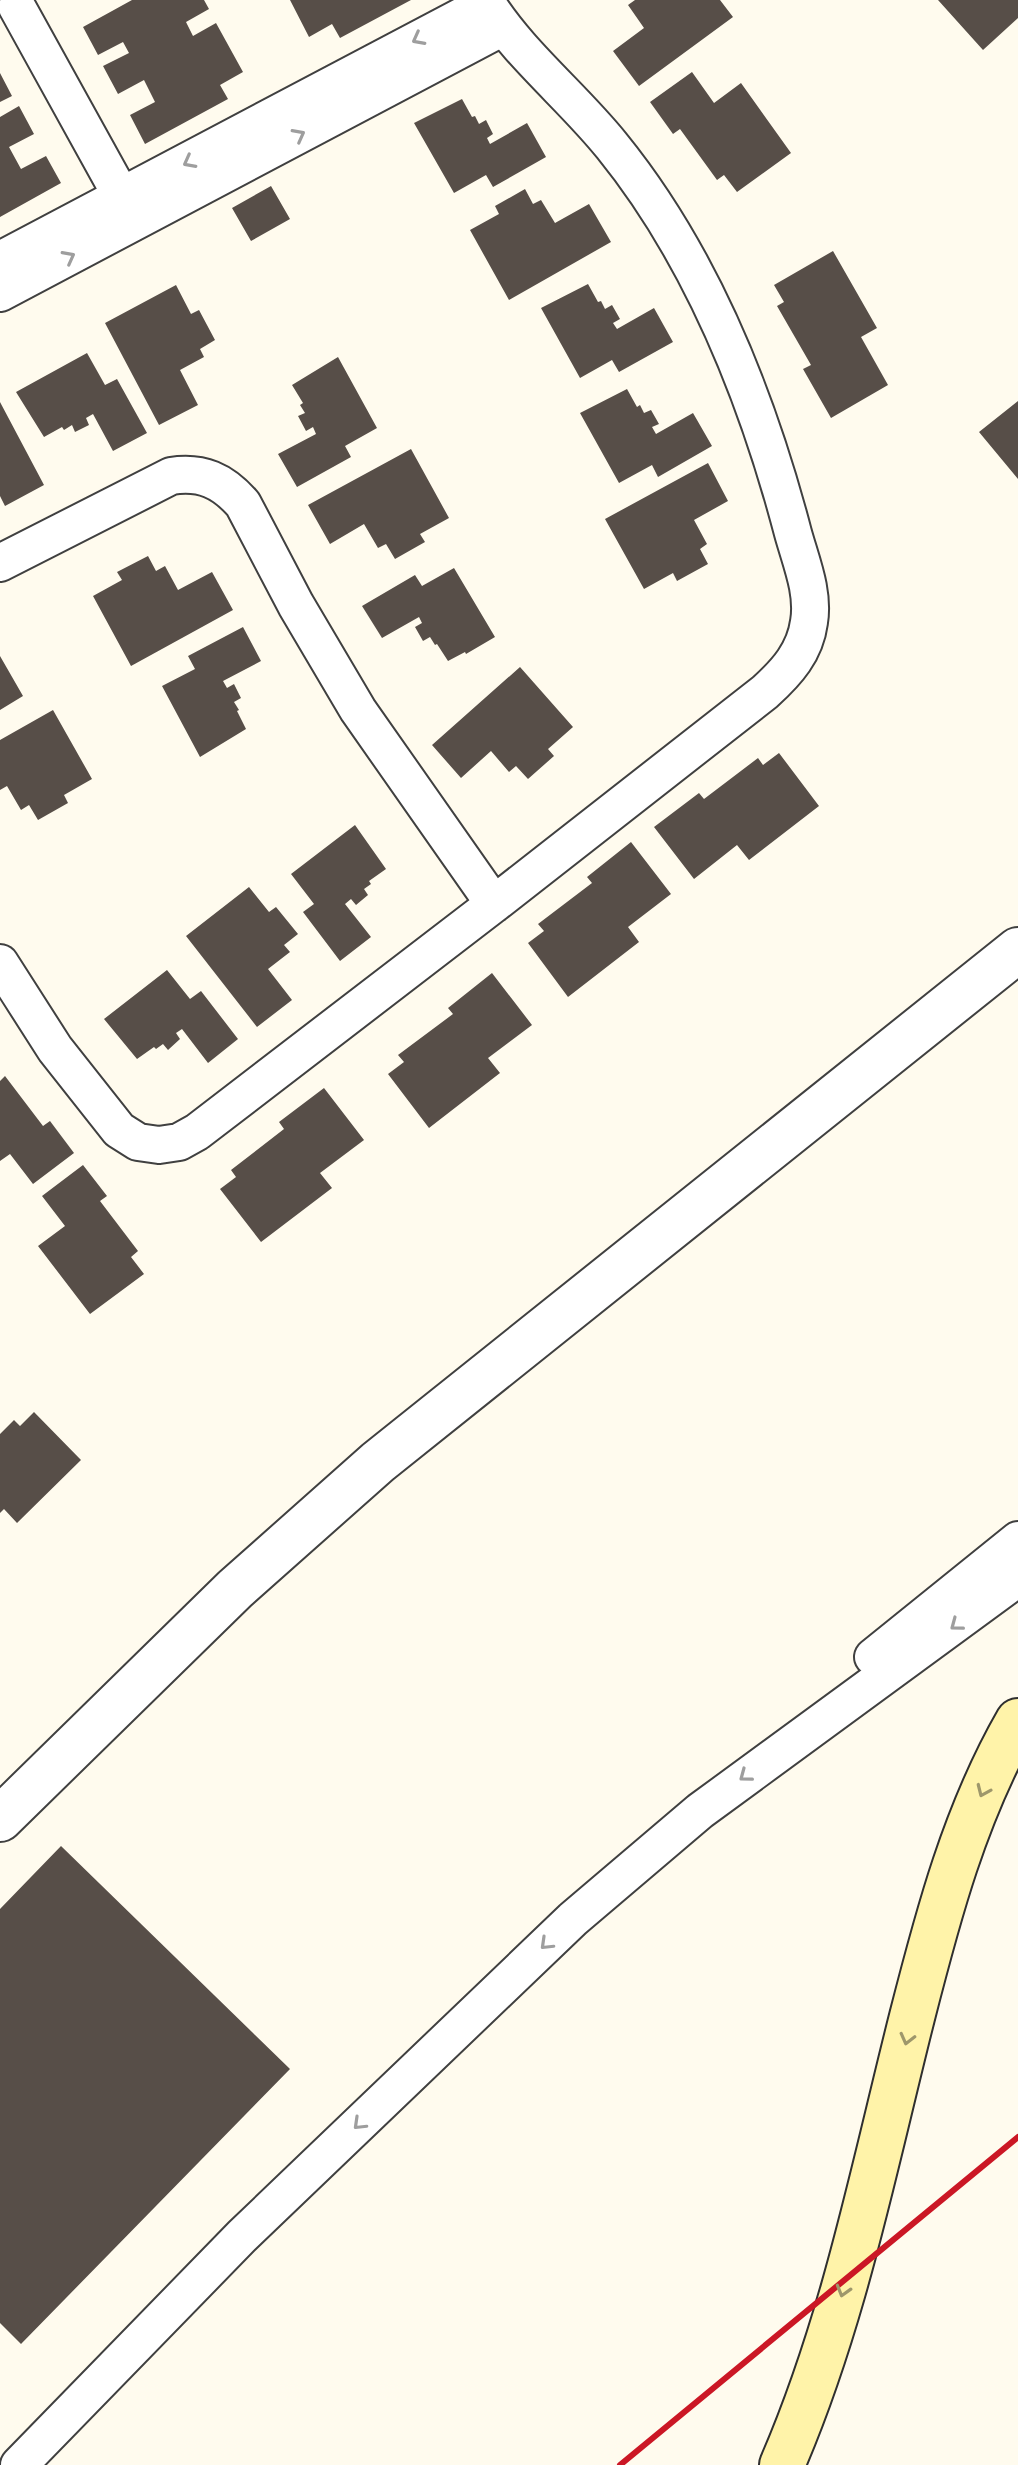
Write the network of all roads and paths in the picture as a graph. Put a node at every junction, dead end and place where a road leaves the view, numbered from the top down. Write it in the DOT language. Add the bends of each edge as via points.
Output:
graph roads {
  1 [pos="16,8"];
  2 [pos="492,10"];
  3 [pos="122,197"];
  4 [pos="0,260"];
  5 [pos="0,293"];
  6 [pos="0,563"];
  7 [pos="494,904"];
  8 [pos="1018,950"];
  9 [pos="0,963"];
  10 [pos="1018,1540"];
  11 [pos="1018,1578"];
  12 [pos="828,1717"];
  13 [pos="1018,1721"];
  14 [pos="0,1819"];
  15 [pos="19,2465"];
  16 [pos="782,2465"];
  1 -- 3 [label="street"];
  2 -- 3 [label="street, one-way"];
  5 -- 2 [label="street, one-way"];
  2 -- 7 [label="street" via="612,146 694,271 739,366 775,465 809,593 802,649 786,673"];
  3 -- 4 [label="street"];
  6 -- 7 [label="street" via="171,476 200,475 217,481 243,504 358,710"];
  7 -- 9 [label="street" via="197,1132 159,1145 138,1142 119,1130 55,1049"];
  8 -- 14 [label="street" via="378,1462 235,1589"];
  10 -- 12 [label="street" via="852,1677"];
  11 -- 12 [label="street, one-way"];
  12 -- 15 [label="street, one-way" via="700,1811 573,1919 242,2236"];
  13 -- 16 [label="main road, one-way" via="956,1859 825,2353"];
}
